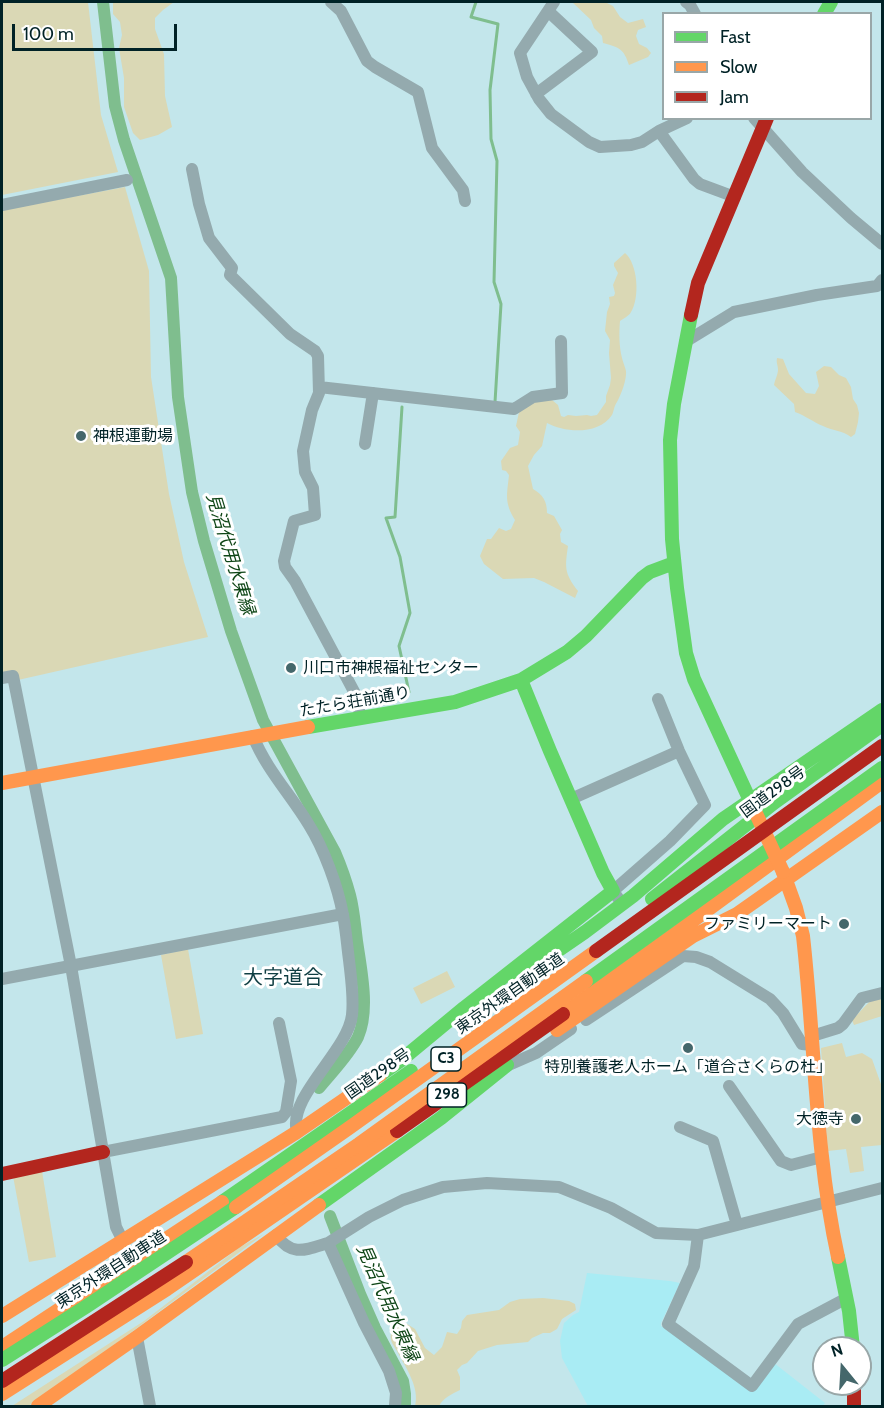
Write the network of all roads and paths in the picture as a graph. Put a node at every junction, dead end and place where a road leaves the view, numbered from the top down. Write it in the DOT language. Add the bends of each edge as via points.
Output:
graph roads {
  1 [pos="331,2"];
  2 [pos="551,6"];
  3 [pos="536,94"];
  4 [pos="683,120"];
  5 [pos="761,122"];
  6 [pos="659,131"];
  7 [pos="192,169"];
  8 [pos="127,180"];
  9 [pos="735,197"];
  10 [pos="465,201"];
  11 [pos="2,204"];
  12 [pos="882,244"];
  13 [pos="882,280"];
  14 [pos="561,342"];
  15 [pos="685,342"];
  16 [pos="319,387"];
  17 [pos="373,393"];
  18 [pos="365,444"];
  19 [pos="674,563"];
  20 [pos="2,678"];
  21 [pos="522,680"];
  22 [pos="658,699"];
  23 [pos="882,710"];
  24 [pos="360,718"];
  25 [pos="882,725"];
  26 [pos="882,734"];
  27 [pos="257,736"];
  28 [pos="882,746"];
  29 [pos="679,751"];
  30 [pos="882,768"];
  31 [pos="33,777"];
  32 [pos="882,782"];
  33 [pos="2,783"];
  34 [pos="882,792"];
  35 [pos="571,799"];
  36 [pos="751,803"];
  37 [pos="882,812"];
  38 [pos="784,876"];
  39 [pos="616,894"];
  40 [pos="652,900"];
  41 [pos="343,914"];
  42 [pos="676,933"];
  43 [pos="71,966"];
  44 [pos="2,979"];
  45 [pos="882,993"];
  46 [pos="279,1023"];
  47 [pos="812,1041"];
  48 [pos="400,1061"];
  49 [pos="504,1067"];
  50 [pos="729,1086"];
  51 [pos="680,1127"];
  52 [pos="297,1132"];
  53 [pos="103,1152"];
  54 [pos="822,1157"];
  55 [pos="2,1174"];
  56 [pos="882,1188"];
  57 [pos="827,1202"];
  58 [pos="737,1225"];
  59 [pos="272,1229"];
  60 [pos="698,1235"];
  61 [pos="123,1241"];
  62 [pos="328,1243"];
  63 [pos="143,1255"];
  64 [pos="167,1289"];
  65 [pos="847,1298"];
  66 [pos="2,1316"];
  67 [pos="853,1336"];
  68 [pos="137,1337"];
  69 [pos="2,1338"];
  70 [pos="2,1347"];
  71 [pos="2,1360"];
  72 [pos="2,1381"];
  73 [pos="2,1394"];
  74 [pos="2,1405"];
  75 [pos="38,1407"];
  76 [pos="150,1407"];
  77 [pos="394,1407"];
  1 -- 10 [label="street" via="367,61 418,92 432,148 463,190"];
  2 -- 3 [label="street" via="520,53"];
  2 -- 3 [label="street" via="592,52"];
  3 -- 6 [label="street" via="551,114 600,147 642,142"];
  4 -- 6 [label="street"];
  5 -- 9 [label="main road"];
  5 -- 12 [label="street" via="802,172"];
  6 -- 9 [label="street" via="694,179"];
  7 -- 16 [label="street" via="209,238 232,268 230,275 290,334 315,351"];
  8 -- 11 [label="street"];
  9 -- 15 [label="main road" via="698,283"];
  13 -- 15 [label="street" via="877,286 734,312"];
  14 -- 17 [label="street" via="562,393 533,397 514,410"];
  15 -- 19 [label="main road" via="670,440"];
  16 -- 17 [label="street"];
  16 -- 24 [label="street" via="303,450 315,514 294,521 284,561 358,699"];
  17 -- 18 [label="street"];
  19 -- 21 [label="main road, たたら荘前通り" via="642,578 586,636"];
  19 -- 36 [label="main road" via="690,669"];
  20 -- 31 [label="street" via="13,676"];
  21 -- 24 [label="main road, たたら荘前通り" via="455,702"];
  21 -- 35 [label="main road"];
  22 -- 29 [label="street"];
  23 -- 36 [label="main road"];
  24 -- 27 [label="main road, たたら荘前通り"];
  25 -- 40 [label="main road" via="775,802"];
  26 -- 40 [label="main road, 国道298号 / 298"];
  27 -- 31 [label="main road, たたら荘前通り"];
  27 -- 41 [label="street" via="264,759 310,826"];
  28 -- 71 [label="main road, 東京外環自動車道 / C3, bridge" via="292,1168"];
  29 -- 35 [label="street"];
  29 -- 39 [label="street" via="705,806"];
  30 -- 72 [label="main road, 東京外環自動車道 / C3, bridge" via="358,1144"];
  31 -- 33 [label="main road, たたら荘前通り"];
  31 -- 43 [label="street"];
  32 -- 42 [label="main road, 298"];
  34 -- 42 [label="main road" via="797,854"];
  35 -- 39 [label="main road"];
  36 -- 38 [label="main road, bridge"];
  36 -- 48 [label="main road" via="699,838 605,918"];
  37 -- 38 [label="main road"];
  38 -- 47 [label="main road" via="803,936"];
  38 -- 49 [label="main road" via="737,914 693,936"];
  39 -- 48 [label="main road"];
  40 -- 63 [label="main road, 国道298号 / 298"];
  41 -- 43 [label="street"];
  41 -- 52 [label="street" via="352,1015 347,1032 300,1107"];
  42 -- 64 [label="main road, 298" via="364,1155"];
  43 -- 44 [label="street"];
  43 -- 53 [label="street"];
  45 -- 47 [label="street" via="862,998 838,1029"];
  46 -- 53 [label="street" via="291,1081 282,1117"];
  47 -- 49 [label="street" via="802,1044 770,999 710,962 680,954 536,1053"];
  47 -- 54 [label="main road"];
  48 -- 52 [label="main road"];
  49 -- 59 [label="main road" via="441,1118"];
  50 -- 54 [label="street" via="781,1161 791,1165"];
  51 -- 58 [label="street" via="713,1141"];
  52 -- 61 [label="main road" via="230,1182"];
  53 -- 55 [label="main road"];
  53 -- 61 [label="street" via="116,1227"];
  54 -- 57 [label="main road"];
  56 -- 57 [label="street"];
  57 -- 58 [label="street"];
  57 -- 65 [label="main road"];
  58 -- 60 [label="street"];
  59 -- 62 [label="street" via="289,1248 299,1250"];
  59 -- 68 [label="main road"];
  60 -- 62 [label="street" via="656,1233 559,1187 487,1183 443,1187 403,1200 369,1216"];
  60 -- 65 [label="street" via="694,1266 668,1324 752,1386 798,1323"];
  61 -- 66 [label="main road"];
  62 -- 77 [label="street" via="389,1371 396,1393"];
  63 -- 69 [label="main road, 298"];
  63 -- 70 [label="main road, 国道298号 / 298"];
  64 -- 73 [label="main road, 298"];
  64 -- 74 [label="main road, 298" via="107,1336"];
  65 -- 67 [label="main road"];
  68 -- 75 [label="main road"];
  68 -- 76 [label="street"];
}
